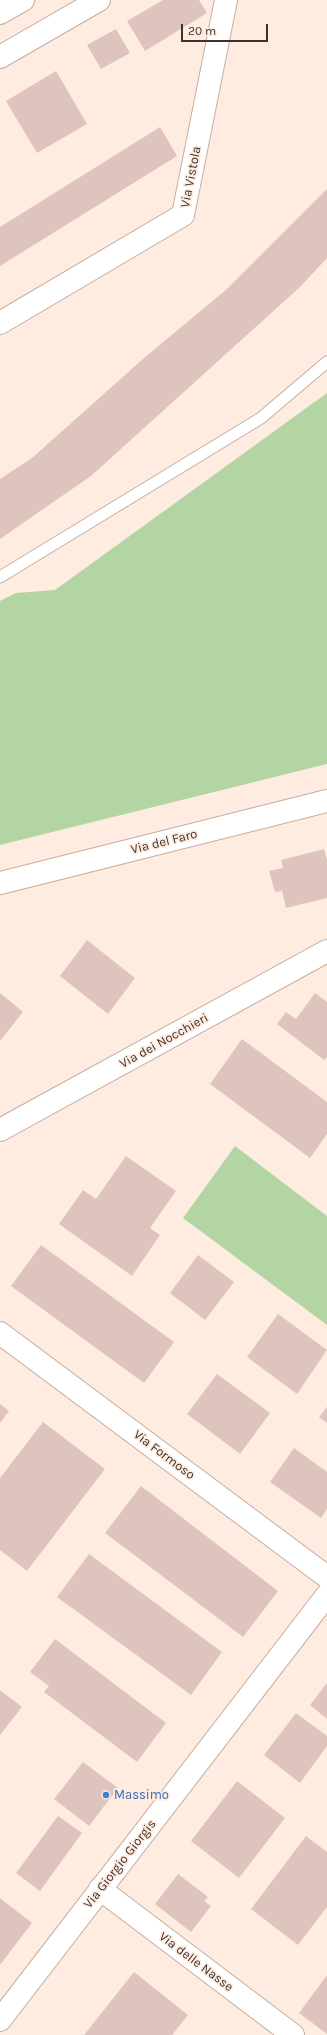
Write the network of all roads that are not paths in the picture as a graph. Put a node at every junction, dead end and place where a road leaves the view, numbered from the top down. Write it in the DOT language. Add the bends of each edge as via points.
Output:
graph roads {
  1 [pos="23,0"];
  2 [pos="99,0"];
  3 [pos="226,0"];
  4 [pos="0,13"];
  5 [pos="0,57"];
  6 [pos="0,323"];
  7 [pos="327,362"];
  8 [pos="0,577"];
  9 [pos="327,801"];
  10 [pos="0,883"];
  11 [pos="327,951"];
  12 [pos="0,1130"];
  13 [pos="0,1333"];
  14 [pos="327,1577"];
  15 [pos="327,1594"];
  16 [pos="100,1889"];
  17 [pos="0,2020"];
  18 [pos="293,2035"];
  1 -- 4 [label="street"];
  2 -- 5 [label="street"];
  3 -- 6 [label="street, Via Vistola" via="183,215"];
  7 -- 8 [label="lane" via="261,418"];
  9 -- 10 [label="street, Via del Faro"];
  11 -- 12 [label="street, Via dei Nocchieri"];
  13 -- 14 [label="street, Via Formoso"];
  15 -- 16 [label="street, Via Giorgio Giorgis"];
  16 -- 17 [label="street, Via Giorgio Giorgis"];
  16 -- 18 [label="street, Via delle Nasse"];
}
